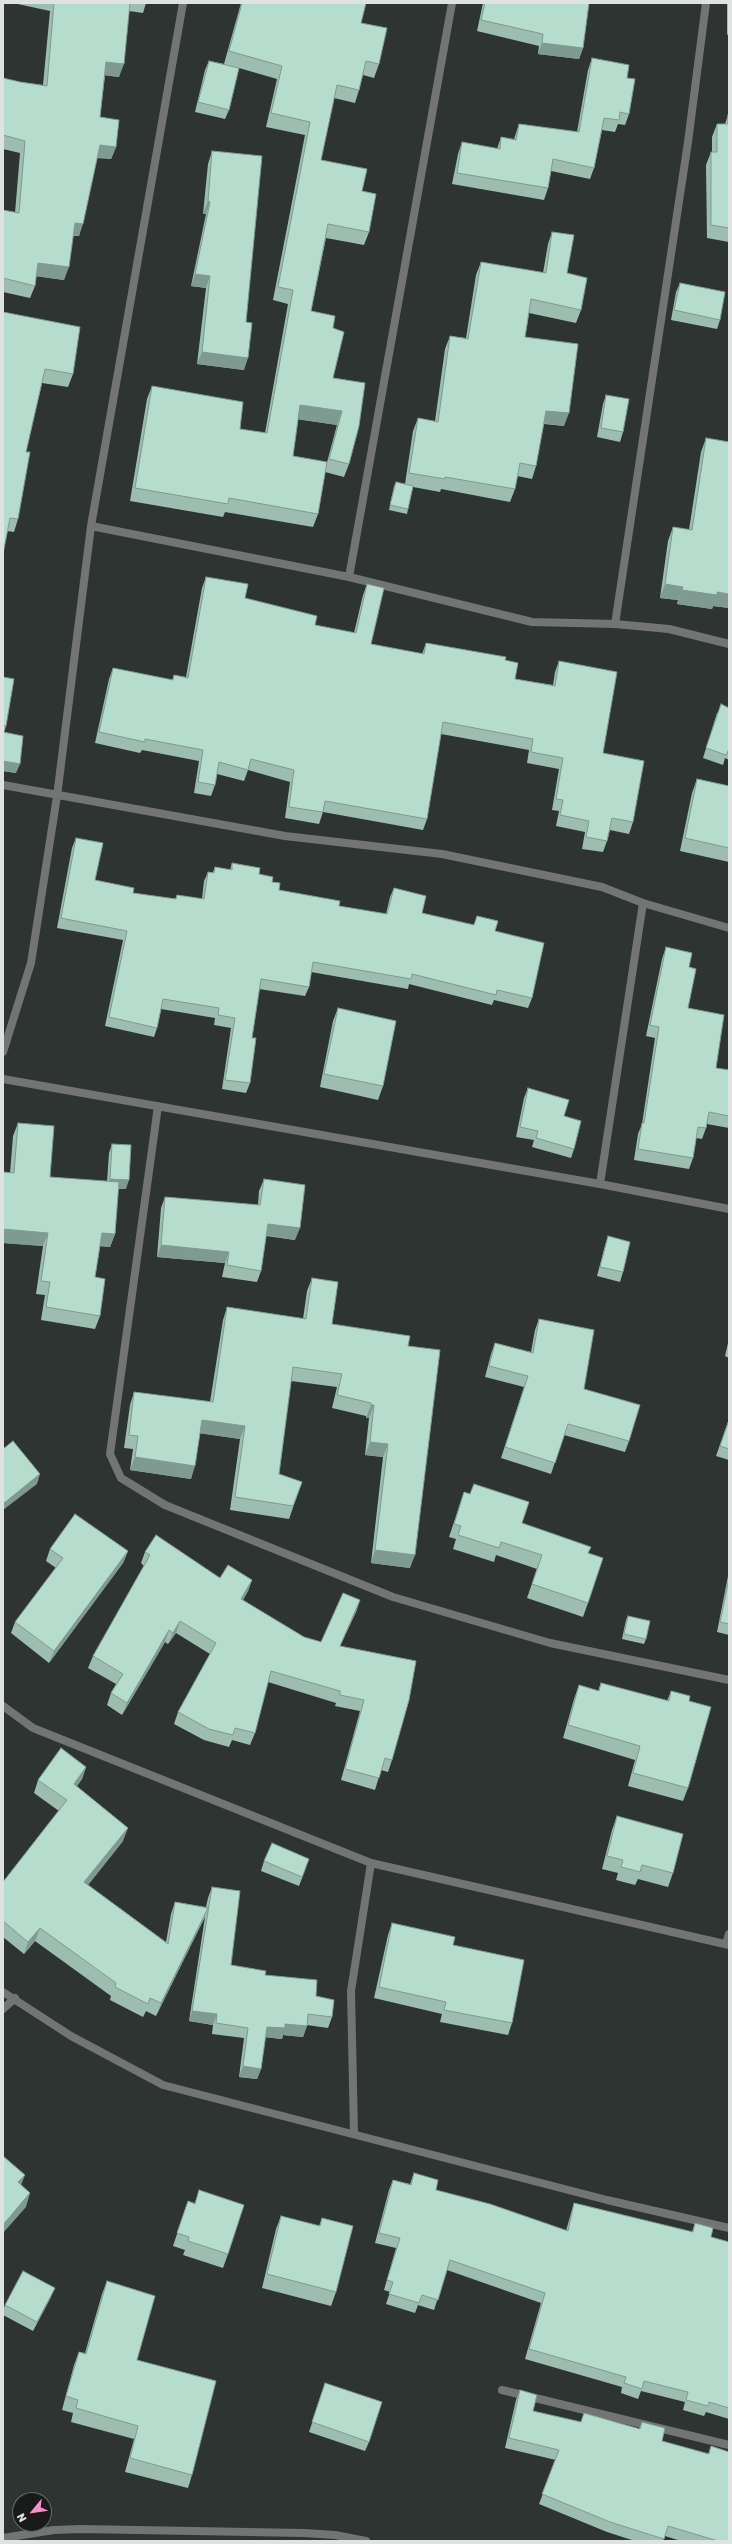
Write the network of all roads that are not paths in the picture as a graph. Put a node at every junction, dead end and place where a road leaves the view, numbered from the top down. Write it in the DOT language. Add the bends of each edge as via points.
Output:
graph roads {
  1 [pos="182,3"];
  2 [pos="452,3"];
  3 [pos="706,3"];
  4 [pos="91,526"];
  5 [pos="349,577"];
  6 [pos="615,624"];
  7 [pos="729,644"];
  8 [pos="3,785"];
  9 [pos="57,796"];
  10 [pos="643,903"];
  11 [pos="729,928"];
  12 [pos="3,1052"];
  13 [pos="3,1079"];
  14 [pos="158,1106"];
  15 [pos="600,1184"];
  16 [pos="729,1209"];
  17 [pos="729,1680"];
  18 [pos="3,1706"];
  19 [pos="371,1863"];
  20 [pos="729,1934"];
  21 [pos="728,1944"];
  22 [pos="3,1992"];
  23 [pos="15,1998"];
  24 [pos="3,2009"];
  25 [pos="354,2133"];
  26 [pos="729,2228"];
  27 [pos="502,2390"];
  28 [pos="729,2445"];
  29 [pos="3,2538"];
  30 [pos="366,2541"];
  1 -- 4 [label="street"];
  2 -- 5 [label="street"];
  3 -- 6 [label="street" via="688,142"];
  4 -- 5 [label="street"];
  4 -- 9 [label="street"];
  5 -- 6 [label="street" via="532,622"];
  6 -- 7 [label="street" via="668,629"];
  8 -- 9 [label="street"];
  9 -- 10 [label="street" via="285,836 442,854 602,887"];
  9 -- 12 [label="street" via="30,963"];
  10 -- 11 [label="street"];
  10 -- 15 [label="street"];
  13 -- 14 [label="street"];
  14 -- 15 [label="street"];
  14 -- 17 [label="street" via="110,1454 121,1478 165,1505 393,1597 550,1643"];
  15 -- 16 [label="street"];
  18 -- 19 [label="street" via="33,1728"];
  19 -- 21 [label="street"];
  19 -- 25 [label="street" via="351,1991"];
  20 -- 21 [label="street"];
  22 -- 23 [label="street"];
  23 -- 24 [label="street"];
  23 -- 25 [label="street" via="71,2036 163,2085"];
  25 -- 26 [label="street" via="607,2200"];
  27 -- 28 [label="street"];
  29 -- 30 [label="street" via="54,2530 80,2529 304,2533"];
}
